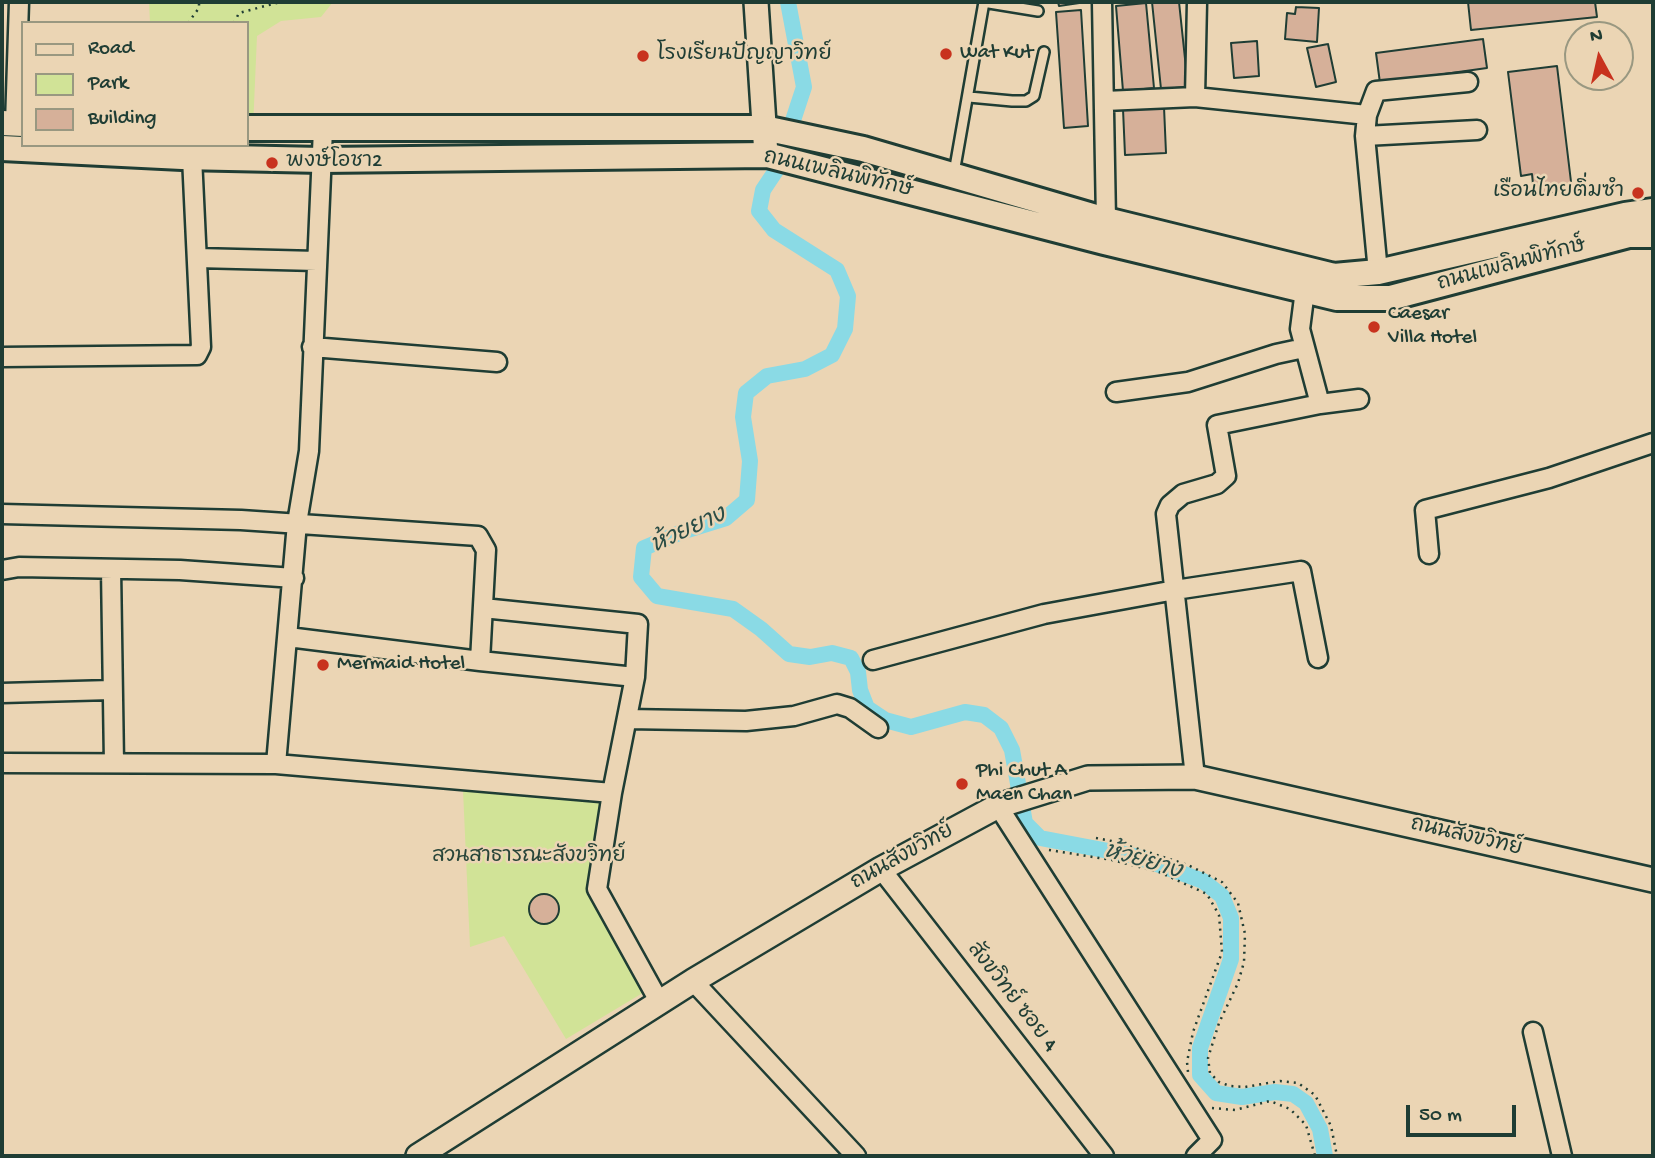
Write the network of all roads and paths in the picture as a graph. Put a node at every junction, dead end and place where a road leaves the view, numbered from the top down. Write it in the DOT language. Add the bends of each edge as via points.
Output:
graph roads {
  1 [pos="19,2"];
  2 [pos="199,2"];
  3 [pos="280,2"];
  4 [pos="756,2"];
  5 [pos="984,2"];
  6 [pos="1102,2"];
  7 [pos="1197,2"];
  8 [pos="1038,11"];
  9 [pos="189,21"];
  10 [pos="235,21"];
  11 [pos="1044,52"];
  12 [pos="1468,82"];
  13 [pos="969,97"];
  14 [pos="1195,97"];
  15 [pos="1105,101"];
  16 [pos="1367,115"];
  17 [pos="13,124"];
  18 [pos="248,128"];
  19 [pos="765,129"];
  20 [pos="323,130"];
  21 [pos="1477,130"];
  22 [pos="1364,136"];
  23 [pos="2,148"];
  24 [pos="766,155"];
  25 [pos="192,158"];
  26 [pos="322,160"];
  27 [pos="953,175"];
  28 [pos="1653,211"];
  29 [pos="1106,219"];
  30 [pos="1653,235"];
  31 [pos="197,258"];
  32 [pos="317,261"];
  33 [pos="1378,272"];
  34 [pos="1305,290"];
  35 [pos="312,347"];
  36 [pos="1304,348"];
  37 [pos="2,357"];
  38 [pos="497,362"];
  39 [pos="1116,392"];
  40 [pos="1359,399"];
  41 [pos="1320,404"];
  42 [pos="1653,443"];
  43 [pos="2,514"];
  44 [pos="297,523"];
  45 [pos="1429,554"];
  46 [pos="111,569"];
  47 [pos="2,570"];
  48 [pos="294,578"];
  49 [pos="1175,590"];
  50 [pos="483,608"];
  51 [pos="288,637"];
  52 [pos="1318,658"];
  53 [pos="873,660"];
  54 [pos="480,661"];
  55 [pos="635,677"];
  56 [pos="111,690"];
  57 [pos="2,693"];
  58 [pos="627,719"];
  59 [pos="878,727"];
  60 [pos="2,763"];
  61 [pos="114,763"];
  62 [pos="276,764"];
  63 [pos="1195,777"];
  64 [pos="612,793"];
  65 [pos="998,806"];
  66 [pos="1096,838"];
  67 [pos="1049,850"];
  68 [pos="881,869"];
  69 [pos="1653,880"];
  70 [pos="693,981"];
  71 [pos="660,1003"];
  72 [pos="1533,1031"];
  73 [pos="1188,1081"];
  74 [pos="1206,1103"];
  75 [pos="418,1156"];
  76 [pos="856,1156"];
  77 [pos="1104,1156"];
  78 [pos="1196,1156"];
  79 [pos="1315,1156"];
  80 [pos="1337,1156"];
  81 [pos="1562,1156"];
  1 -- 17 [label="street"];
  2 -- 9 [label="path"];
  3 -- 10 [label="path" via="239,13"];
  4 -- 19 [label="street"];
  5 -- 8 [label="lane"];
  5 -- 13 [label="lane"];
  6 -- 15 [label="street"];
  7 -- 14 [label="street"];
  11 -- 13 [label="lane" via="1034,96 1026,101"];
  12 -- 16 [label="street" via="1376,92"];
  13 -- 27 [label="lane"];
  14 -- 15 [label="street"];
  14 -- 16 [label="street"];
  15 -- 29 [label="street"];
  16 -- 22 [label="street"];
  18 -- 20 [label="main road, ถนนเพลินพิทักษ์"];
  19 -- 20 [label="main road, ถนนเพลินพิทักษ์"];
  19 -- 24 [label="street"];
  19 -- 27 [label="main road, ถนนเพลินพิทักษ์" via="863,149"];
  20 -- 26 [label="street"];
  21 -- 22 [label="street"];
  22 -- 33 [label="street"];
  23 -- 25 [label="main road, ถนนเพลินพิทักษ์"];
  24 -- 26 [label="main road, ถนนเพลินพิทักษ์"];
  24 -- 34 [label="main road, ถนนเพลินพิทักษ์"];
  25 -- 26 [label="main road, ถนนเพลินพิทักษ์"];
  25 -- 31 [label="street"];
  26 -- 32 [label="street"];
  27 -- 29 [label="main road, ถนนเพลินพิทักษ์"];
  28 -- 33 [label="main road, ถนนเพลินพิทักษ์"];
  29 -- 33 [label="main road, ถนนเพลินพิทักษ์" via="1334,276"];
  30 -- 34 [label="main road, ถนนเพลินพิทักษ์" via="1629,235 1390,298 1337,298"];
  31 -- 32 [label="street"];
  31 -- 37 [label="street" via="201,346 197,355"];
  32 -- 35 [label="street"];
  34 -- 36 [label="street" via="1300,329"];
  35 -- 38 [label="street"];
  35 -- 44 [label="street" via="309,451"];
  36 -- 39 [label="street" via="1188,382"];
  36 -- 41 [label="street"];
  40 -- 41 [label="street"];
  41 -- 49 [label="street" via="1217,425 1226,476 1222,482 1183,494 1166,514"];
  42 -- 45 [label="street" via="1549,478 1424,510"];
  43 -- 44 [label="street"];
  44 -- 48 [label="street"];
  44 -- 50 [label="street" via="478,536 486,550"];
  46 -- 47 [label="street"];
  46 -- 48 [label="street"];
  46 -- 56 [label="street"];
  48 -- 51 [label="street"];
  49 -- 52 [label="street" via="1301,571"];
  49 -- 53 [label="street" via="1044,614"];
  49 -- 63 [label="street"];
  50 -- 54 [label="street"];
  50 -- 55 [label="street" via="638,624"];
  51 -- 54 [label="street"];
  51 -- 62 [label="street"];
  54 -- 55 [label="street"];
  55 -- 58 [label="street"];
  56 -- 57 [label="street"];
  56 -- 61 [label="street"];
  58 -- 59 [label="street" via="746,721 837,705 850,708"];
  58 -- 64 [label="street"];
  60 -- 61 [label="street"];
  61 -- 62 [label="street"];
  62 -- 64 [label="street"];
  63 -- 65 [label="street, ถนนสังขวิทย์" via="1088,778"];
  63 -- 69 [label="street, ถนนสังขวิทย์"];
  64 -- 71 [label="street" via="597,889"];
  65 -- 68 [label="street, ถนนสังขวิทย์"];
  65 -- 78 [label="street" via="1212,1140"];
  66 -- 80 [label="path" via="1188,865 1222,882 1230,892 1238,903 1245,934 1244,962 1208,1058 1210,1073 1230,1086 1298,1083 1315,1095 1331,1126"];
  67 -- 73 [label="path" via="1159,872 1207,894 1219,915 1222,952 1193,1032"];
  68 -- 70 [label="street, ถนนสังขวิทย์"];
  68 -- 77 [label="street, สังขวิทย์ ซอย 4"];
  70 -- 71 [label="street, ถนนสังขวิทย์"];
  70 -- 76 [label="street"];
  71 -- 75 [label="street, ถนนสังขวิทย์"];
  72 -- 81 [label="street"];
  74 -- 79 [label="path" via="1213,1109 1235,1110 1270,1101 1290,1109 1306,1125"];
}
